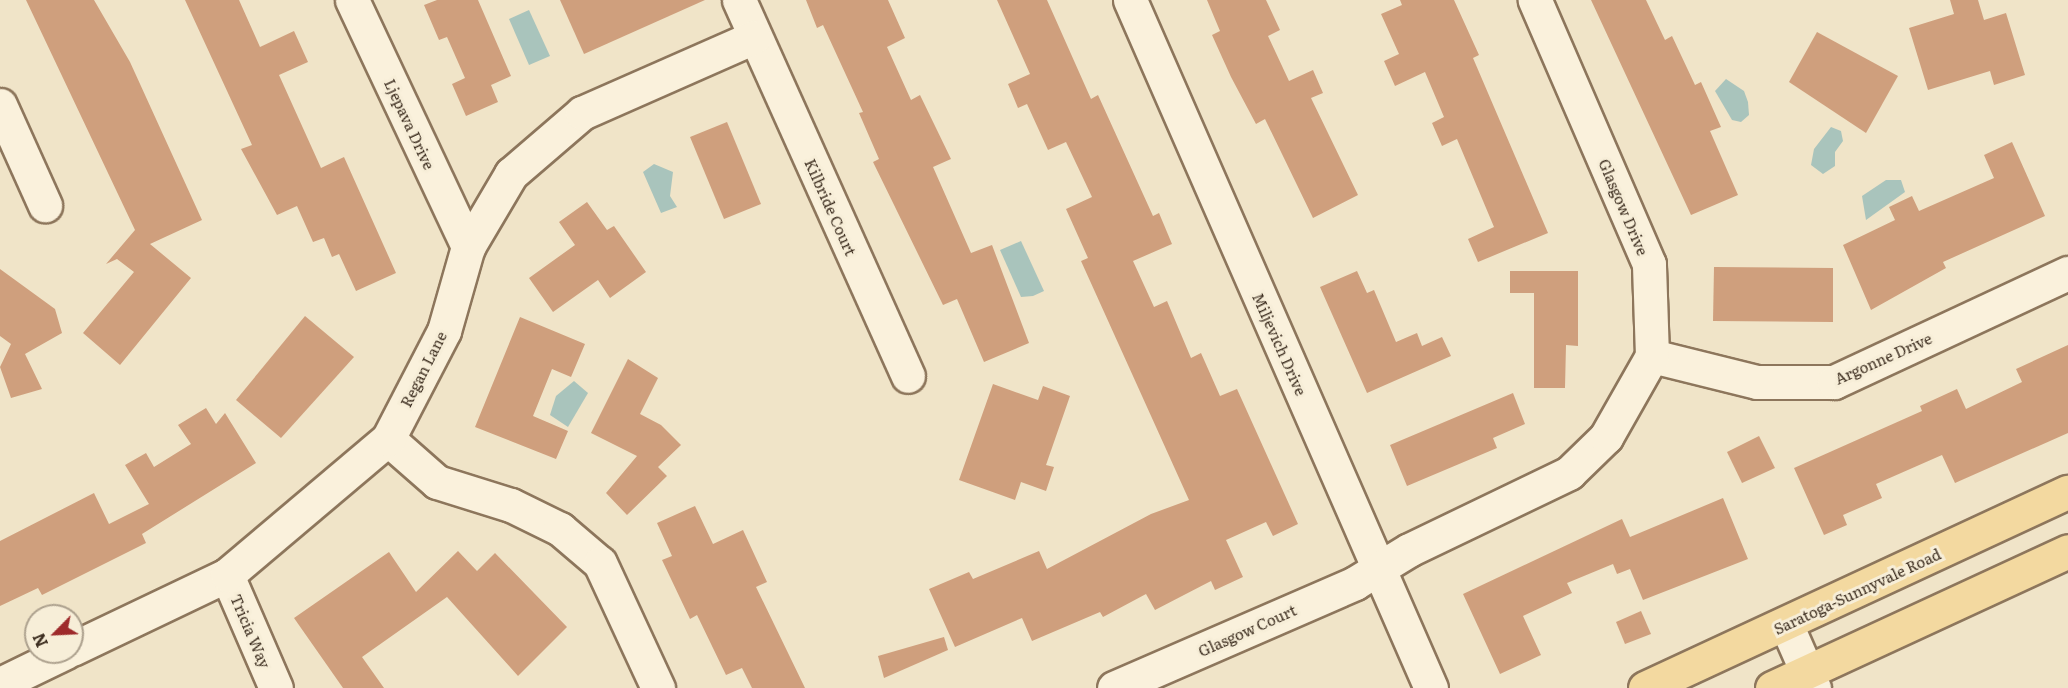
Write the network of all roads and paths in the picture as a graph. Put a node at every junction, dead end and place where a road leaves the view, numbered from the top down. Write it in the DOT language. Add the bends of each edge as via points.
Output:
graph roads {
  1 [pos="352,0"];
  2 [pos="739,0"];
  3 [pos="1130,0"];
  4 [pos="1535,0"];
  5 [pos="754,37"];
  6 [pos="0,105"];
  7 [pos="45,205"];
  8 [pos="468,247"];
  9 [pos="2068,273"];
  10 [pos="1652,356"];
  11 [pos="908,376"];
  12 [pos="388,439"];
  13 [pos="2068,492"];
  14 [pos="2068,551"];
  15 [pos="1378,569"];
  16 [pos="227,575"];
  17 [pos="1786,624"];
  18 [pos="84,643"];
  19 [pos="41,664"];
  20 [pos="1810,680"];
  21 [pos="0,684"];
  22 [pos="276,688"];
  23 [pos="658,688"];
  24 [pos="1114,688"];
  25 [pos="1431,688"];
  26 [pos="1645,688"];
  27 [pos="1772,688"];
  1 -- 8 [label="street, Ljepava Drive"];
  2 -- 5 [label="street, Kilbride Court"];
  3 -- 15 [label="street, Miljevich Drive"];
  4 -- 10 [label="street, Glasgow Drive" via="1649,264"];
  5 -- 8 [label="street, Regan Lane" via="582,113 510,174"];
  5 -- 11 [label="street, Kilbride Court"];
  6 -- 7 [label="street"];
  8 -- 12 [label="street, Regan Lane" via="444,331"];
  9 -- 10 [label="street, Argonne Drive" via="1834,382 1757,382"];
  10 -- 15 [label="street" via="1606,437 1569,473"];
  12 -- 16 [label="street, Regan Lane"];
  12 -- 23 [label="street" via="437,482 521,510 560,529 600,563"];
  13 -- 17 [label="main road, Saratoga-Sunnyvale Road"];
  14 -- 20 [label="main road"];
  15 -- 24 [label="street, Glasgow Court"];
  15 -- 25 [label="street, Miljevich Drive"];
  16 -- 18 [label="street, Regan Lane"];
  16 -- 22 [label="street, Tricia Way"];
  17 -- 20 [label="street"];
  17 -- 26 [label="main road, Saratoga-Sunnyvale Road"];
  19 -- 21 [label="street"];
  20 -- 27 [label="main road"];
}
